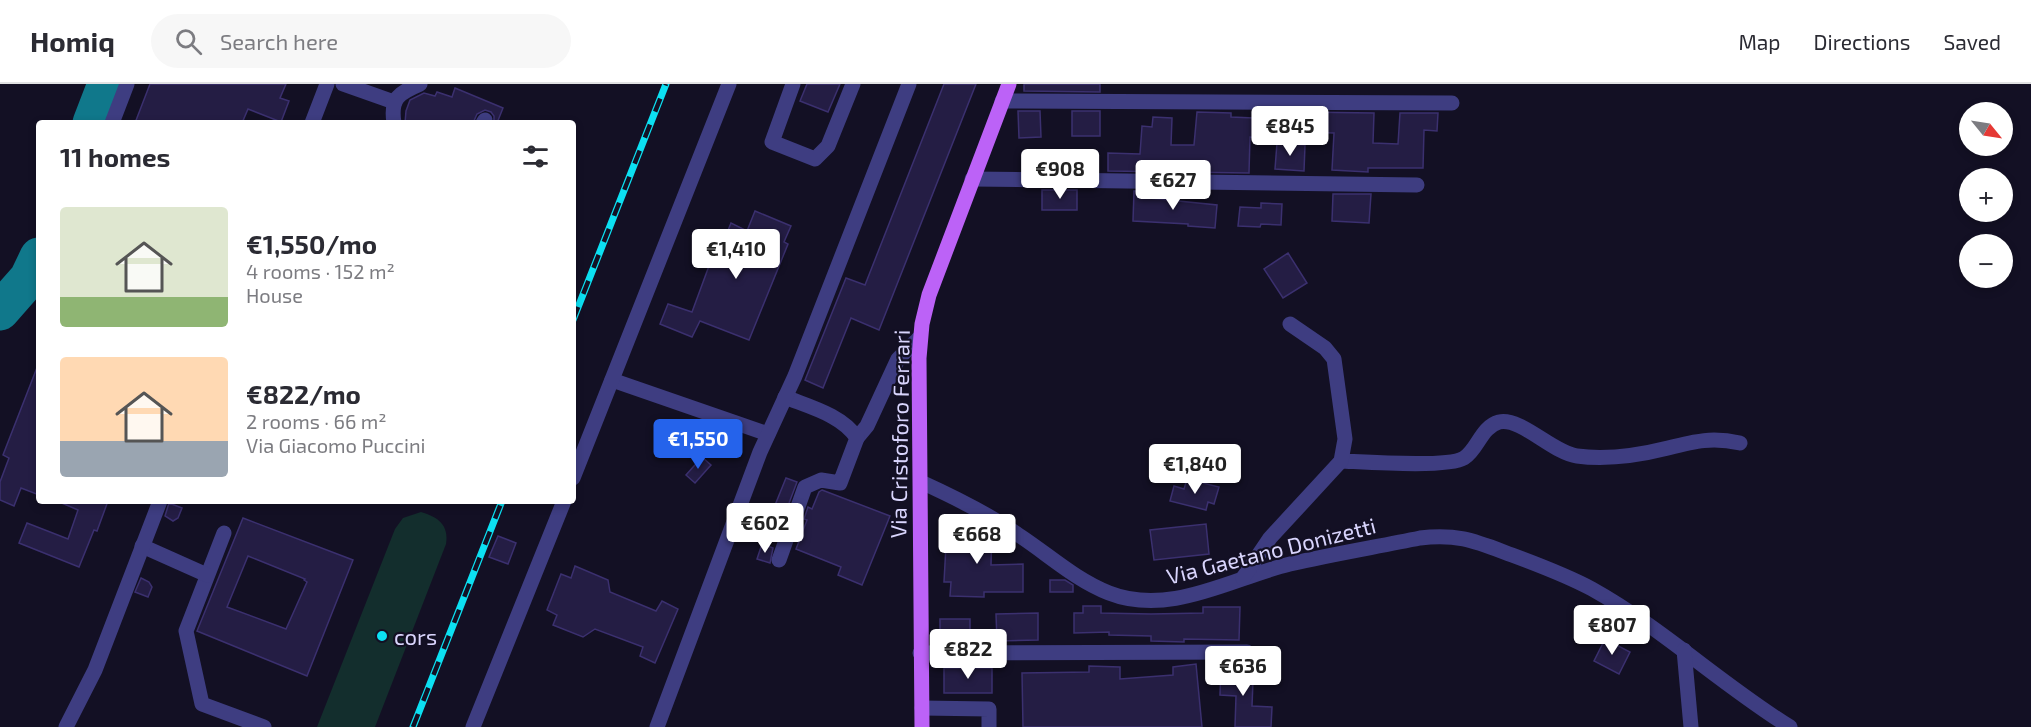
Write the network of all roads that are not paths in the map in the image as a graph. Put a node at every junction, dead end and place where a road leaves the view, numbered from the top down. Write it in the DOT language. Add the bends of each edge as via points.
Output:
graph roads {
  1 [pos="127,84"];
  2 [pos="327,84"];
  3 [pos="343,84"];
  4 [pos="420,84"];
  5 [pos="729,84"];
  6 [pos="793,84"];
  7 [pos="853,84"];
  8 [pos="909,84"];
  9 [pos="1009,84"];
  10 [pos="1002,101"];
  11 [pos="394,102"];
  12 [pos="1452,103"];
  13 [pos="113,120"];
  14 [pos="313,120"];
  15 [pos="393,120"];
  16 [pos="972,179"];
  17 [pos="1417,185"];
  18 [pos="1290,324"];
  19 [pos="920,337"];
  20 [pos="612,380"];
  21 [pos="785,396"];
  22 [pos="768,434"];
  23 [pos="857,438"];
  24 [pos="1740,443"];
  25 [pos="1341,461"];
  26 [pos="576,470"];
  27 [pos="921,482"];
  28 [pos="159,504"];
  29 [pos="563,504"];
  30 [pos="224,533"];
  31 [pos="142,546"];
  32 [pos="779,560"];
  33 [pos="207,575"];
  34 [pos="1243,578"];
  35 [pos="1683,650"];
  36 [pos="1247,652"];
  37 [pos="920,653"];
  38 [pos="922,708"];
  39 [pos="66,727"];
  40 [pos="264,727"];
  41 [pos="473,727"];
  42 [pos="657,727"];
  43 [pos="922,727"];
  44 [pos="989,727"];
  45 [pos="1691,727"];
  46 [pos="1790,727"];
  1 -- 13 [label="street"];
  2 -- 14 [label="street"];
  3 -- 11 [label="street"];
  4 -- 11 [label="street" via="403,91"];
  5 -- 20 [label="street"];
  6 -- 7 [label="street" via="772,142 815,159 828,146"];
  8 -- 21 [label="street"];
  9 -- 10 [label="main road, Via Cristoforo Ferrari"];
  10 -- 12 [label="street"];
  10 -- 16 [label="main road, Via Cristoforo Ferrari"];
  11 -- 15 [label="street"];
  16 -- 17 [label="street"];
  16 -- 19 [label="main road, Via Cristoforo Ferrari" via="932,286"];
  18 -- 25 [label="street" via="1325,348 1334,359 1345,439"];
  19 -- 23 [label="street" via="898,359 867,426"];
  19 -- 27 [label="main road, Via Cristoforo Ferrari"];
  20 -- 22 [label="street"];
  20 -- 26 [label="street"];
  21 -- 22 [label="street"];
  21 -- 23 [label="street" via="850,427"];
  22 -- 42 [label="street"];
  23 -- 32 [label="street" via="840,483 820,480 806,487"];
  24 -- 25 [label="street" via="1708,439 1631,454 1580,457 1503,422 1488,429 1468,455 1457,461"];
  25 -- 34 [label="street" via="1265,544"];
  27 -- 34 [label="street, Via Gaetano Donizetti" via="988,515 1079,578 1112,594 1145,600 1175,599"];
  27 -- 37 [label="main road, Via Cristoforo Ferrari"];
  28 -- 31 [label="street"];
  29 -- 41 [label="street"];
  30 -- 33 [label="street"];
  31 -- 33 [label="street"];
  31 -- 39 [label="street" via="95,670"];
  33 -- 40 [label="street" via="186,631 202,704"];
  34 -- 35 [label="street, Via Gaetano Donizetti" via="1299,562 1419,538 1458,537 1578,582"];
  35 -- 45 [label="street"];
  35 -- 46 [label="street, Via Gaetano Donizetti"];
  36 -- 37 [label="street"];
  37 -- 38 [label="main road, Via Cristoforo Ferrari"];
  38 -- 43 [label="main road, Via Cristoforo Ferrari"];
  38 -- 44 [label="street" via="989,709"];
}
